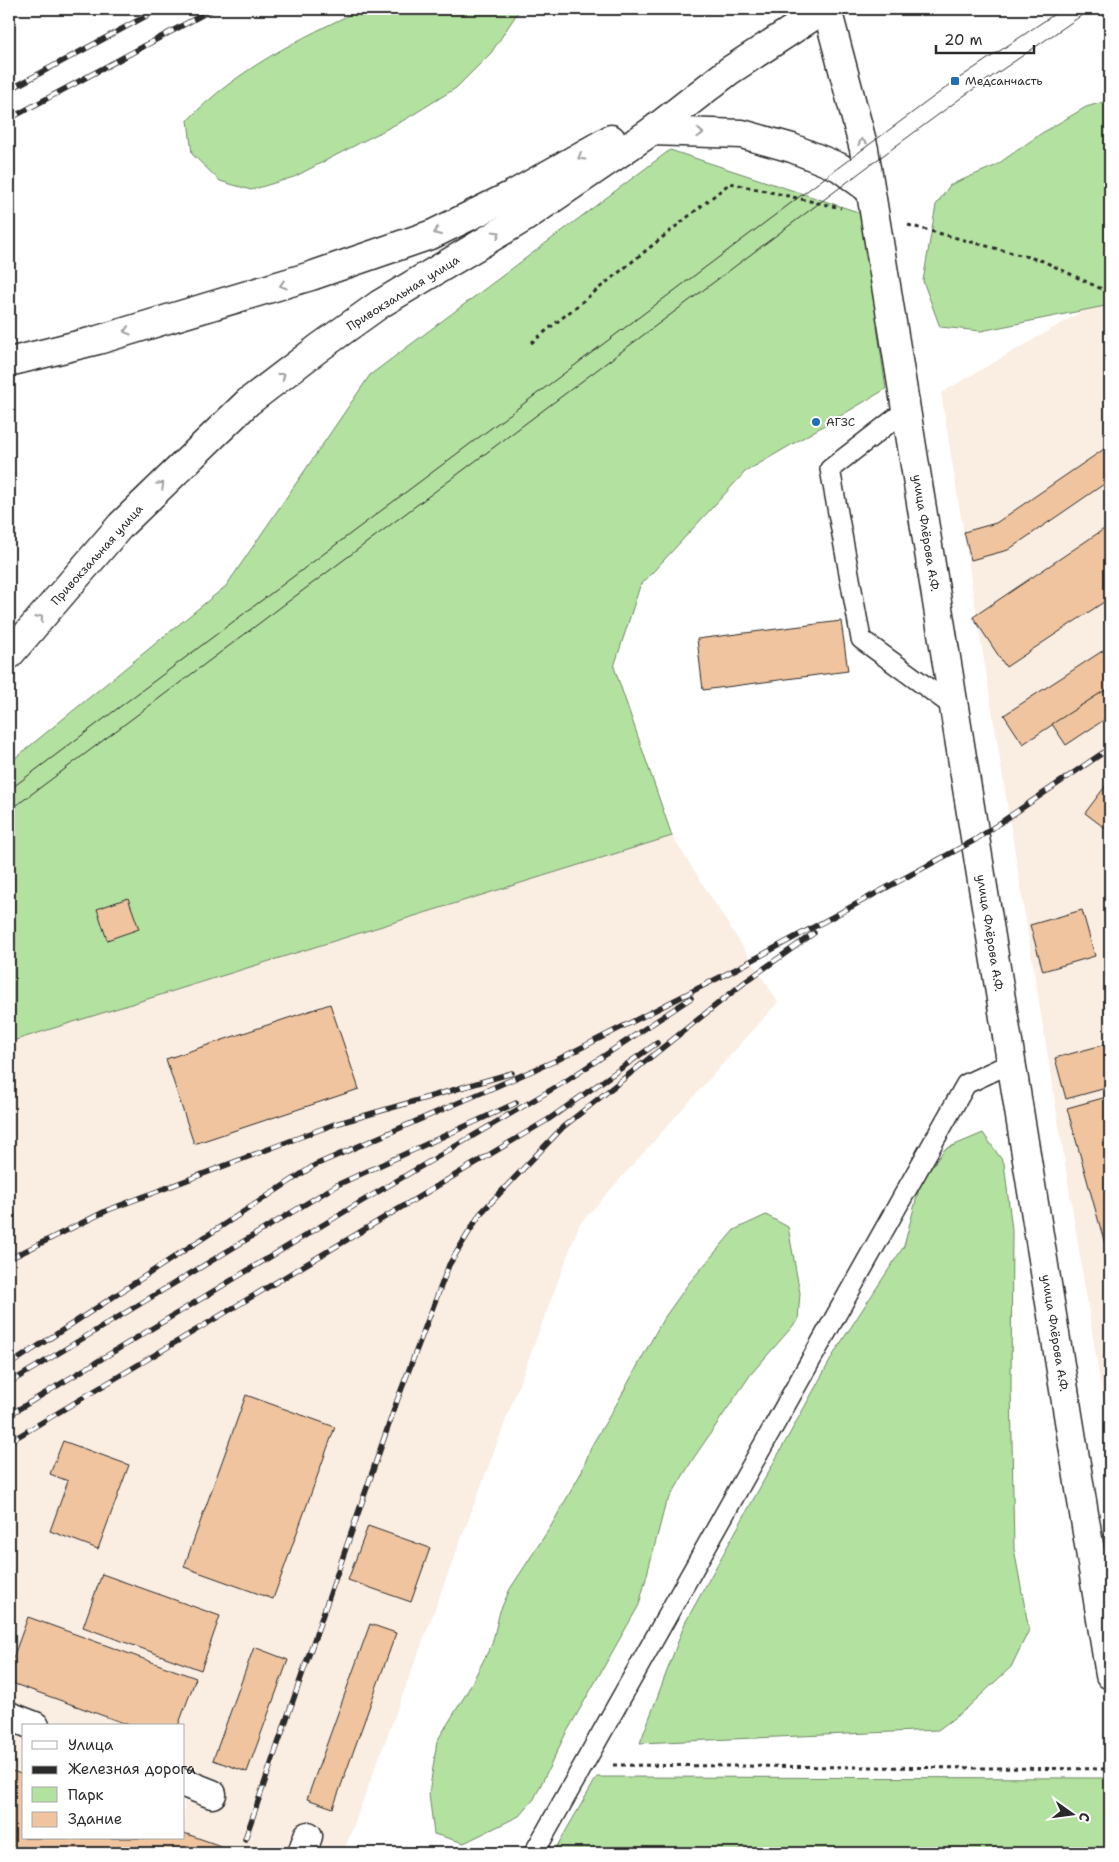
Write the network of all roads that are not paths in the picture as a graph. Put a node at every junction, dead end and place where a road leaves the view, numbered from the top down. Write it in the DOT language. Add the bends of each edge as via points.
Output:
graph roads {
  1 [pos="826,9"];
  2 [pos="729,71"];
  3 [pos="652,131"];
  4 [pos="872,203"];
  5 [pos="9,362"];
  6 [pos="906,410"];
  7 [pos="9,655"];
  8 [pos="954,707"];
  9 [pos="1011,1063"];
  10 [pos="1110,1675"];
  11 [pos="9,1716"];
  12 [pos="30,1724"];
  13 [pos="185,1783"];
  14 [pos="212,1794"];
  15 [pos="534,1853"];
  1 -- 2 [label="street, Привокзальная улица"];
  4 -- 1 [label="street, улица Флёрова А.Ф., one-way" via="864,149"];
  2 -- 3 [label="street, Привокзальная улица"];
  2 -- 5 [label="street, one-way" via="514,194 433,234 292,282 98,340"];
  3 -- 4 [label="street, one-way" via="742,134 792,148 839,167"];
  7 -- 3 [label="street, Привокзальная улица, one-way" via="121,525 248,402 380,304 524,218"];
  4 -- 6 [label="street, улица Флёрова А.Ф."];
  6 -- 8 [label="street, улица Флёрова А.Ф."];
  6 -- 8 [label="lane" via="830,468 861,640"];
  8 -- 9 [label="street, улица Флёрова А.Ф."];
  9 -- 10 [label="street, улица Флёрова А.Ф."];
  9 -- 15 [label="lane" via="966,1084"];
  11 -- 12 [label="street"];
  13 -- 14 [label="street"];
}
